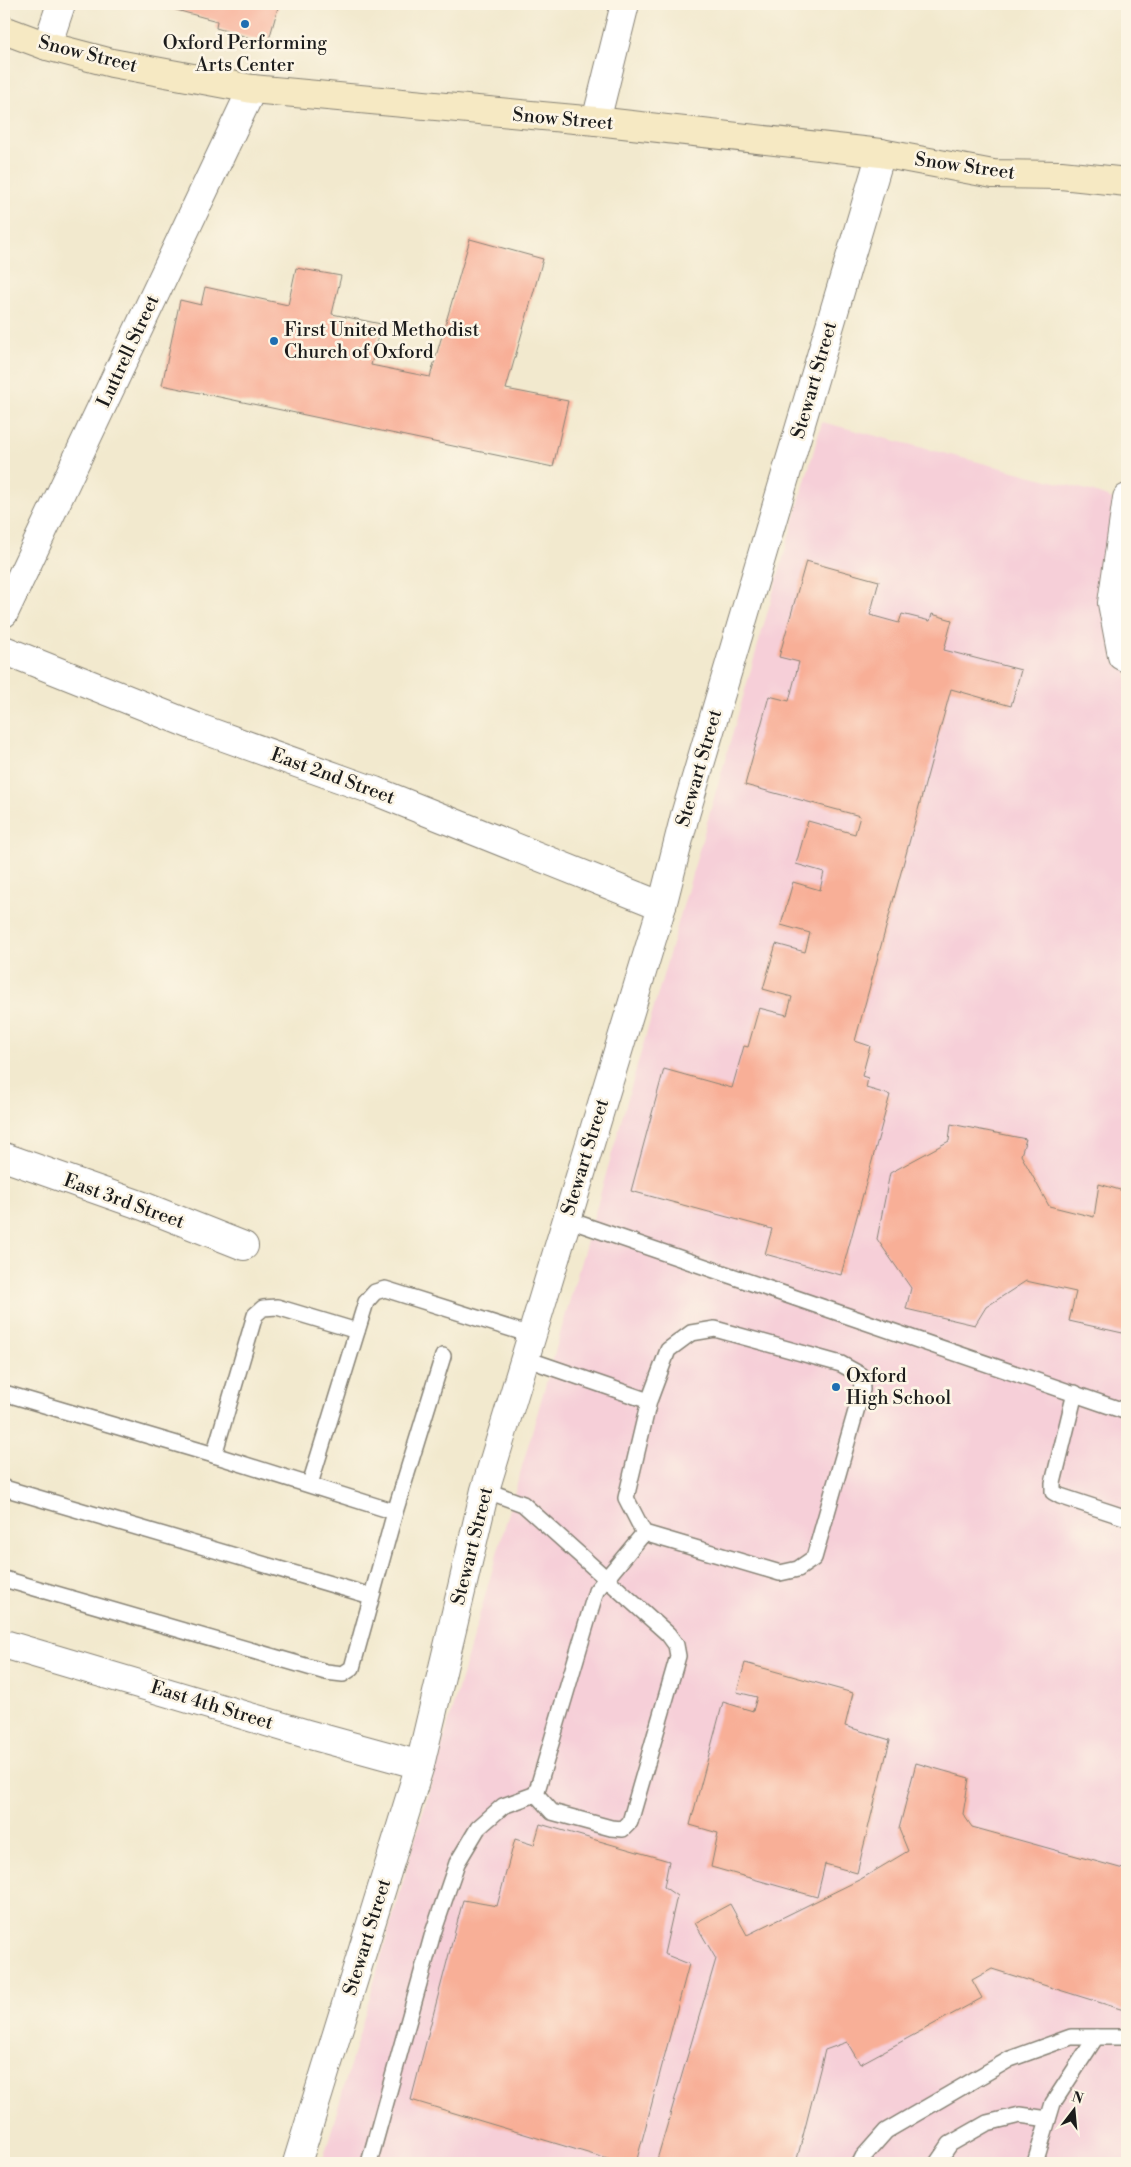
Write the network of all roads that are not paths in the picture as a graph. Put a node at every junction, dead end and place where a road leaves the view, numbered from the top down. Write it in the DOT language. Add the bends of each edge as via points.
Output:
graph roads {
  1 [pos="61,4"];
  2 [pos="626,4"];
  3 [pos="4,30"];
  4 [pos="47,46"];
  5 [pos="252,89"];
  6 [pos="596,121"];
  7 [pos="881,153"];
  8 [pos="1127,182"];
  9 [pos="1127,498"];
  10 [pos="4,613"];
  11 [pos="4,650"];
  12 [pos="1125,657"];
  13 [pos="662,906"];
  14 [pos="4,1157"];
  15 [pos="566,1219"];
  16 [pos="244,1246"];
  17 [pos="357,1331"];
  18 [pos="528,1347"];
  19 [pos="443,1356"];
  20 [pos="4,1393"];
  21 [pos="1076,1393"];
  22 [pos="649,1401"];
  23 [pos="1127,1412"];
  24 [pos="214,1455"];
  25 [pos="310,1484"];
  26 [pos="4,1488"];
  27 [pos="485,1490"];
  28 [pos="395,1512"];
  29 [pos="1127,1518"];
  30 [pos="644,1533"];
  31 [pos="606,1578"];
  32 [pos="4,1579"];
  33 [pos="372,1596"];
  34 [pos="4,1644"];
  35 [pos="420,1765"];
  36 [pos="536,1794"];
  37 [pos="1096,2037"];
  38 [pos="1127,2038"];
  39 [pos="1048,2119"];
  40 [pos="297,2163"];
  41 [pos="369,2163"];
  42 [pos="860,2163"];
  43 [pos="937,2163"];
  44 [pos="1035,2163"];
  1 -- 4 [label="street"];
  2 -- 6 [label="street"];
  3 -- 4 [label="main road, Snow Street"];
  4 -- 5 [label="main road, Snow Street" via="112,63"];
  5 -- 6 [label="main road, Snow Street"];
  5 -- 10 [label="street, Luttrell Street"];
  6 -- 7 [label="main road, Snow Street"];
  7 -- 8 [label="main road, Snow Street" via="993,174 1061,175"];
  7 -- 13 [label="street, Stewart Street" via="688,806"];
  9 -- 12 [label="street" via="1112,603"];
  11 -- 13 [label="street, East 2nd Street" via="199,728 375,791"];
  13 -- 15 [label="street, Stewart Street"];
  14 -- 16 [label="street, East 3rd Street"];
  15 -- 18 [label="street, Stewart Street"];
  15 -- 21 [label="lane"];
  17 -- 18 [label="lane" via="366,1302 375,1292 385,1289"];
  17 -- 24 [label="lane" via="277,1307 262,1308 255,1315"];
  17 -- 25 [label="lane"];
  18 -- 22 [label="lane"];
  18 -- 27 [label="street, Stewart Street"];
  19 -- 28 [label="lane"];
  20 -- 24 [label="lane"];
  21 -- 23 [label="lane"];
  21 -- 29 [label="lane" via="1053,1492"];
  22 -- 30 [label="lane" via="626,1498"];
  22 -- 30 [label="lane" via="668,1350 691,1333 714,1328 841,1364 861,1375 862,1390 814,1558 798,1569 780,1573"];
  24 -- 25 [label="lane"];
  25 -- 28 [label="lane"];
  26 -- 33 [label="lane"];
  27 -- 31 [label="lane" via="523,1504"];
  27 -- 35 [label="street, Stewart Street"];
  28 -- 33 [label="lane"];
  30 -- 31 [label="lane"];
  31 -- 36 [label="lane" via="596,1591"];
  31 -- 36 [label="lane" via="668,1634 676,1644 678,1656 630,1822 623,1829 611,1828 552,1812"];
  32 -- 33 [label="lane" via="326,1672 343,1674 352,1668"];
  34 -- 35 [label="street, East 4th Street"];
  35 -- 40 [label="street, Stewart Street"];
  36 -- 41 [label="lane" via="503,1806 478,1828 457,1863 433,1933"];
  37 -- 38 [label="lane"];
  37 -- 39 [label="lane" via="1053,2103"];
  37 -- 42 [label="lane" via="1071,2037 1010,2059 886,2131"];
  39 -- 43 [label="lane" via="1020,2115 988,2123 950,2144"];
  39 -- 44 [label="lane"];
}
